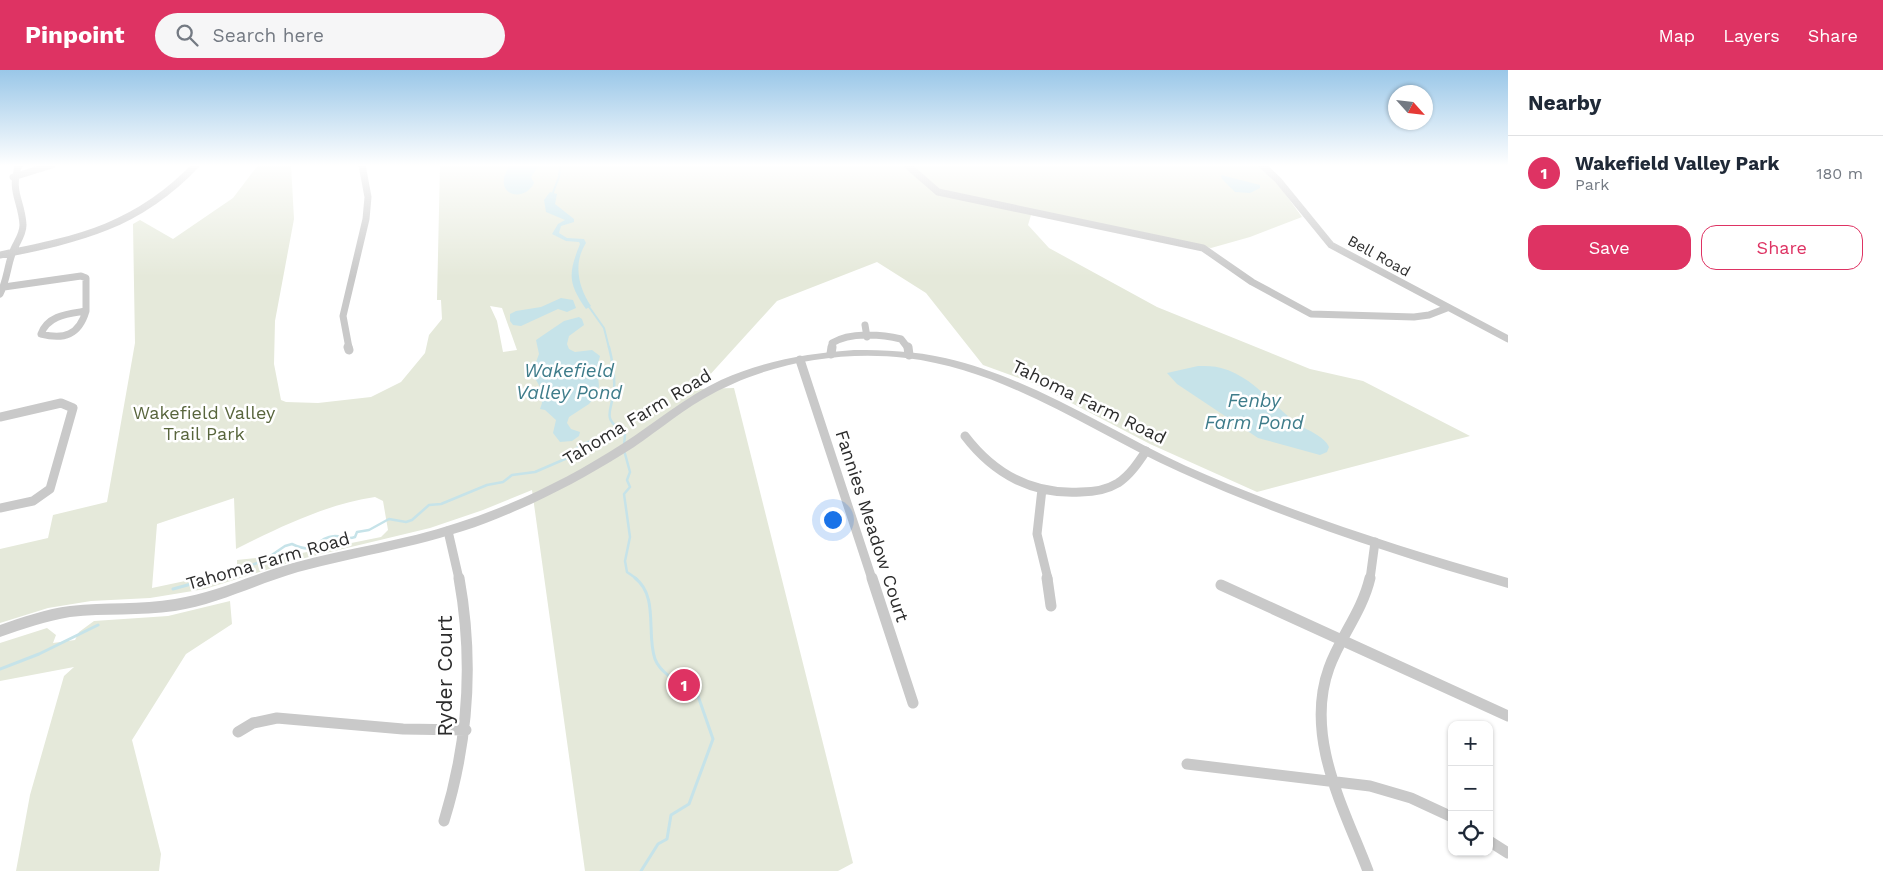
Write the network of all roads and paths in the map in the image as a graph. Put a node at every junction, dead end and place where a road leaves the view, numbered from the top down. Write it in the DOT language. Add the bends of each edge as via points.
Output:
graph roads {
  1 [pos="16,202"];
  2 [pos="155,202"];
  3 [pos="367,202"];
  4 [pos="986,202"];
  5 [pos="1295,202"];
  6 [pos="12,253"];
  7 [pos="0,255"];
  8 [pos="2,291"];
  9 [pos="1448,308"];
  10 [pos="86,310"];
  11 [pos="865,325"];
  12 [pos="867,337"];
  13 [pos="1508,339"];
  14 [pos="349,350"];
  15 [pos="831,354"];
  16 [pos="909,355"];
  17 [pos="800,360"];
  18 [pos="0,417"];
  19 [pos="965,436"];
  20 [pos="1146,451"];
  21 [pos="1042,489"];
  22 [pos="0,508"];
  23 [pos="448,531"];
  24 [pos="1375,542"];
  25 [pos="1508,583"];
  26 [pos="1221,585"];
  27 [pos="1051,606"];
  28 [pos="0,631"];
  29 [pos="1343,640"];
  30 [pos="913,703"];
  31 [pos="1508,716"];
  32 [pos="466,730"];
  33 [pos="238,732"];
  34 [pos="1187,764"];
  35 [pos="1332,782"];
  36 [pos="1448,816"];
  37 [pos="444,821"];
  38 [pos="1493,844"];
  39 [pos="1508,853"];
  40 [pos="1368,871"];
  1 -- 6 [label="street" via="23,225 18,246"];
  2 -- 6 [label="street" via="131,218 84,236"];
  3 -- 14 [label="street" via="343,316"];
  4 -- 9 [label="street" via="1207,250 1252,282 1311,314 1414,317"];
  5 -- 9 [label="street, Bell Road" via="1331,245"];
  6 -- 7 [label="street"];
  6 -- 8 [label="street"];
  8 -- 10 [label="street" via="81,276 86,278"];
  9 -- 13 [label="street, Bell Road"];
  10 -- 10 [label="street" via="82,326 75,334 41,334 49,319"];
  11 -- 12 [label="street"];
  12 -- 15 [label="street" via="836,339 832,343"];
  12 -- 16 [label="street" via="901,339 908,346"];
  15 -- 16 [label="street, Tahoma Farm Road"];
  15 -- 17 [label="street, Tahoma Farm Road"];
  16 -- 20 [label="street, Tahoma Farm Road" via="1006,379"];
  17 -- 23 [label="street, Tahoma Farm Road" via="762,369 705,392 624,448 504,511"];
  17 -- 30 [label="street, Fannies Meadow Court"];
  18 -- 22 [label="street" via="61,403 73,408 50,489 33,501"];
  19 -- 21 [label="street" via="977,452 999,470"];
  20 -- 21 [label="street" via="1124,479 1107,488 1072,493"];
  20 -- 24 [label="street, Tahoma Farm Road" via="1264,503"];
  21 -- 27 [label="street" via="1038,539 1051,585"];
  23 -- 28 [label="street, Tahoma Farm Road" via="292,569 189,603 67,613"];
  23 -- 32 [label="street, Ryder Court" via="461,579 464,606"];
  24 -- 25 [label="street, Tahoma Farm Road"];
  24 -- 29 [label="street" via="1366,594"];
  26 -- 29 [label="street"];
  29 -- 31 [label="street"];
  29 -- 35 [label="street" via="1328,669 1322,698 1323,734"];
  32 -- 33 [label="street" via="404,729 277,718 253,723"];
  32 -- 37 [label="street, Ryder Court" via="460,769"];
  34 -- 35 [label="street"];
  35 -- 36 [label="street" via="1390,791"];
  35 -- 40 [label="street"];
  38 -- 39 [label="street"];
}
